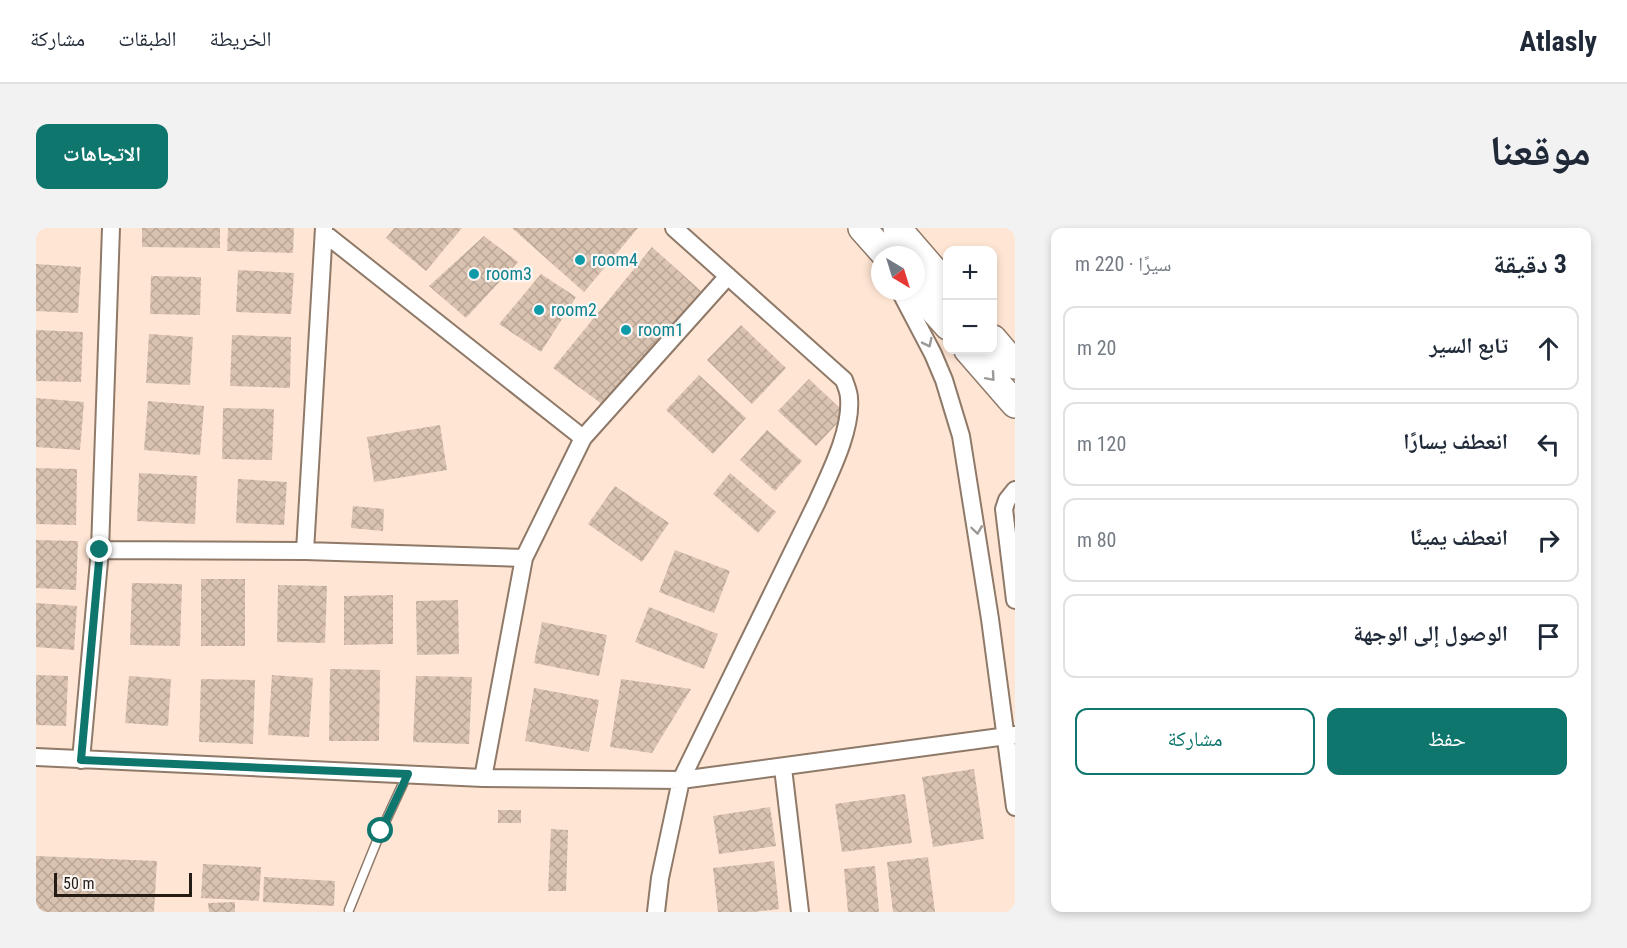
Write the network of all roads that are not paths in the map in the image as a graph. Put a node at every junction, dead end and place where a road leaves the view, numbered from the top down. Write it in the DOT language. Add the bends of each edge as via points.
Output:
graph roads {
  1 [pos="111,228"];
  2 [pos="674,228"];
  3 [pos="862,228"];
  4 [pos="897,228"];
  5 [pos="324,231"];
  6 [pos="878,246"];
  7 [pos="728,276"];
  8 [pos="943,281"];
  9 [pos="905,300"];
  10 [pos="925,300"];
  11 [pos="943,320"];
  12 [pos="997,344"];
  13 [pos="971,354"];
  14 [pos="1015,365"];
  15 [pos="1015,404"];
  16 [pos="583,438"];
  17 [pos="1015,490"];
  18 [pos="100,550"];
  19 [pos="305,551"];
  20 [pos="524,558"];
  21 [pos="1015,600"];
  22 [pos="1010,736"];
  23 [pos="36,757"];
  24 [pos="81,760"];
  25 [pos="783,768"];
  26 [pos="408,774"];
  27 [pos="483,777"];
  28 [pos="681,780"];
  29 [pos="1015,807"];
  30 [pos="349,910"];
  31 [pos="656,912"];
  32 [pos="800,912"];
  1 -- 18 [label="street"];
  2 -- 7 [label="street"];
  3 -- 6 [label="main road"];
  4 -- 8 [label="main road"];
  5 -- 16 [label="street"];
  5 -- 19 [label="street"];
  7 -- 16 [label="street"];
  7 -- 28 [label="street" via="844,380 849,413 818,502"];
  9 -- 22 [label="street, one-way" via="940,372 961,436"];
  10 -- 11 [label="main road"];
  12 -- 14 [label="main road"];
  13 -- 15 [label="main road, one-way"];
  16 -- 20 [label="street"];
  17 -- 21 [label="street" via="1006,500 1004,517"];
  18 -- 19 [label="street"];
  18 -- 24 [label="street"];
  19 -- 20 [label="street"];
  20 -- 27 [label="street"];
  22 -- 25 [label="street"];
  22 -- 29 [label="street"];
  23 -- 24 [label="street"];
  24 -- 26 [label="street"];
  25 -- 28 [label="street"];
  25 -- 32 [label="street"];
  26 -- 27 [label="street"];
  26 -- 30 [label="lane"];
  27 -- 28 [label="street"];
  28 -- 31 [label="street"];
}
